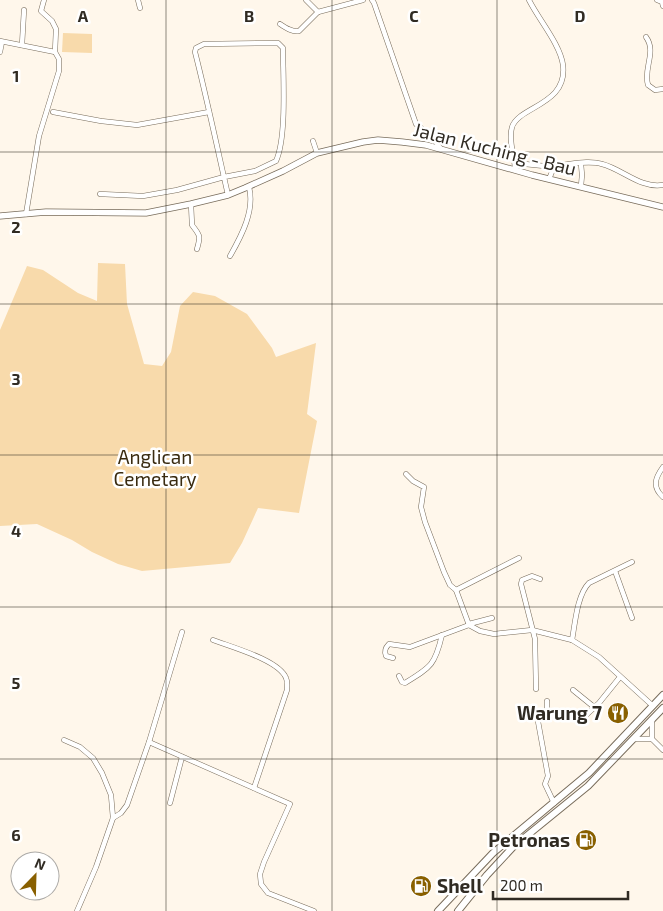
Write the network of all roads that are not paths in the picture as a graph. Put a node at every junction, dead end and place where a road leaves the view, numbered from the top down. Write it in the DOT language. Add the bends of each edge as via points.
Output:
graph roads {
  1 [pos="44,0"];
  2 [pos="138,0"];
  3 [pos="306,0"];
  4 [pos="363,0"];
  5 [pos="372,0"];
  6 [pos="530,0"];
  7 [pos="657,0"];
  8 [pos="663,6"];
  9 [pos="140,8"];
  10 [pos="24,10"];
  11 [pos="318,12"];
  12 [pos="280,24"];
  13 [pos="646,37"];
  14 [pos="1,41"];
  15 [pos="22,45"];
  16 [pos="0,52"];
  17 [pos="55,52"];
  18 [pos="663,89"];
  19 [pos="53,112"];
  20 [pos="209,112"];
  21 [pos="313,141"];
  22 [pos="441,149"];
  23 [pos="317,153"];
  24 [pos="581,164"];
  25 [pos="515,167"];
  26 [pos="554,167"];
  27 [pos="224,177"];
  28 [pos="549,179"];
  29 [pos="663,185"];
  30 [pos="249,186"];
  31 [pos="581,186"];
  32 [pos="100,194"];
  33 [pos="228,195"];
  34 [pos="191,204"];
  35 [pos="663,207"];
  36 [pos="26,214"];
  37 [pos="0,216"];
  38 [pos="197,249"];
  39 [pos="230,256"];
  40 [pos="663,467"];
  41 [pos="406,474"];
  42 [pos="663,497"];
  43 [pos="519,558"];
  44 [pos="632,562"];
  45 [pos="615,571"];
  46 [pos="540,580"];
  47 [pos="456,590"];
  48 [pos="492,618"];
  49 [pos="632,618"];
  50 [pos="469,624"];
  51 [pos="532,630"];
  52 [pos="182,632"];
  53 [pos="442,635"];
  54 [pos="213,640"];
  55 [pos="572,640"];
  56 [pos="393,658"];
  57 [pos="399,676"];
  58 [pos="620,678"];
  59 [pos="536,689"];
  60 [pos="573,690"];
  61 [pos="663,695"];
  62 [pos="547,701"];
  63 [pos="653,706"];
  64 [pos="594,707"];
  65 [pos="663,708"];
  66 [pos="584,717"];
  67 [pos="652,720"];
  68 [pos="634,739"];
  69 [pos="652,739"];
  70 [pos="64,740"];
  71 [pos="149,742"];
  72 [pos="663,750"];
  73 [pos="182,757"];
  74 [pos="254,788"];
  75 [pos="170,803"];
  76 [pos="554,803"];
  77 [pos="113,818"];
  78 [pos="77,911"];
  79 [pos="314,911"];
  80 [pos="438,911"];
  81 [pos="458,911"];
  1 -- 17 [label="street" via="41,11 56,29"];
  2 -- 9 [label="street"];
  3 -- 11 [label="street"];
  4 -- 11 [label="street"];
  5 -- 22 [label="street" via="413,118"];
  6 -- 25 [label="street" via="558,50 563,77 549,99 513,125"];
  7 -- 8 [label="street"];
  10 -- 15 [label="street"];
  11 -- 12 [label="street" via="299,31"];
  13 -- 18 [label="street" via="651,47 648,84 655,90"];
  14 -- 15 [label="street"];
  14 -- 16 [label="street"];
  15 -- 17 [label="street"];
  17 -- 36 [label="street" via="60,72 39,136"];
  19 -- 20 [label="street" via="137,124"];
  20 -- 27 [label="street"];
  20 -- 27 [label="street" via="196,48 204,44 281,44 280,152 276,161 268,166"];
  21 -- 23 [label="street"];
  22 -- 23 [label="main road, Jalan Kuching - Bau" via="378,140"];
  22 -- 25 [label="main road, Jalan Kuching - Bau"];
  23 -- 30 [label="main road, Jalan Kuching - Bau"];
  24 -- 26 [label="street"];
  24 -- 29 [label="street" via="598,163 640,182"];
  24 -- 31 [label="street"];
  25 -- 26 [label="street"];
  25 -- 28 [label="main road, Jalan Kuching - Bau"];
  26 -- 28 [label="street"];
  27 -- 32 [label="street" via="143,196"];
  27 -- 33 [label="street"];
  28 -- 31 [label="main road, Jalan Kuching - Bau"];
  30 -- 33 [label="main road, Jalan Kuching - Bau"];
  30 -- 39 [label="street" via="247,221"];
  31 -- 35 [label="main road, Jalan Kuching - Bau"];
  33 -- 34 [label="main road, Jalan Kuching - Bau"];
  34 -- 36 [label="main road, Jalan Kuching - Bau" via="146,213"];
  34 -- 38 [label="street" via="192,225 200,237"];
  36 -- 37 [label="main road, Jalan Kuching - Bau"];
  40 -- 42 [label="street" via="655,482"];
  41 -- 47 [label="street" via="424,487 421,506 425,522 450,585"];
  43 -- 47 [label="street"];
  44 -- 45 [label="street"];
  45 -- 49 [label="street"];
  45 -- 55 [label="street" via="583,590"];
  46 -- 51 [label="street" via="532,576 521,582"];
  47 -- 50 [label="street"];
  48 -- 50 [label="street"];
  50 -- 51 [label="street" via="494,634"];
  50 -- 53 [label="street"];
  51 -- 55 [label="street"];
  51 -- 59 [label="street"];
  52 -- 71 [label="street"];
  53 -- 56 [label="street" via="410,647 389,644 386,656"];
  53 -- 57 [label="street" via="435,661 405,683"];
  54 -- 74 [label="street" via="266,661 281,670 286,678 287,690"];
  55 -- 58 [label="street" via="595,654"];
  58 -- 63 [label="street"];
  58 -- 64 [label="street"];
  60 -- 64 [label="street"];
  61 -- 63 [label="highway"];
  62 -- 76 [label="street" via="547,711 537,716 548,776 545,784"];
  63 -- 76 [label="highway" via="600,762"];
  64 -- 66 [label="street"];
  65 -- 67 [label="highway"];
  67 -- 68 [label="highway"];
  67 -- 69 [label="street"];
  68 -- 69 [label="street"];
  68 -- 81 [label="highway" via="588,786 514,847"];
  69 -- 72 [label="street"];
  70 -- 77 [label="street" via="93,758 110,794"];
  71 -- 73 [label="street"];
  71 -- 77 [label="street" via="127,805"];
  73 -- 74 [label="street"];
  73 -- 75 [label="street"];
  74 -- 79 [label="street" via="290,804 262,868 260,884 268,893"];
  76 -- 80 [label="highway" via="493,853"];
  77 -- 78 [label="street"];
}
